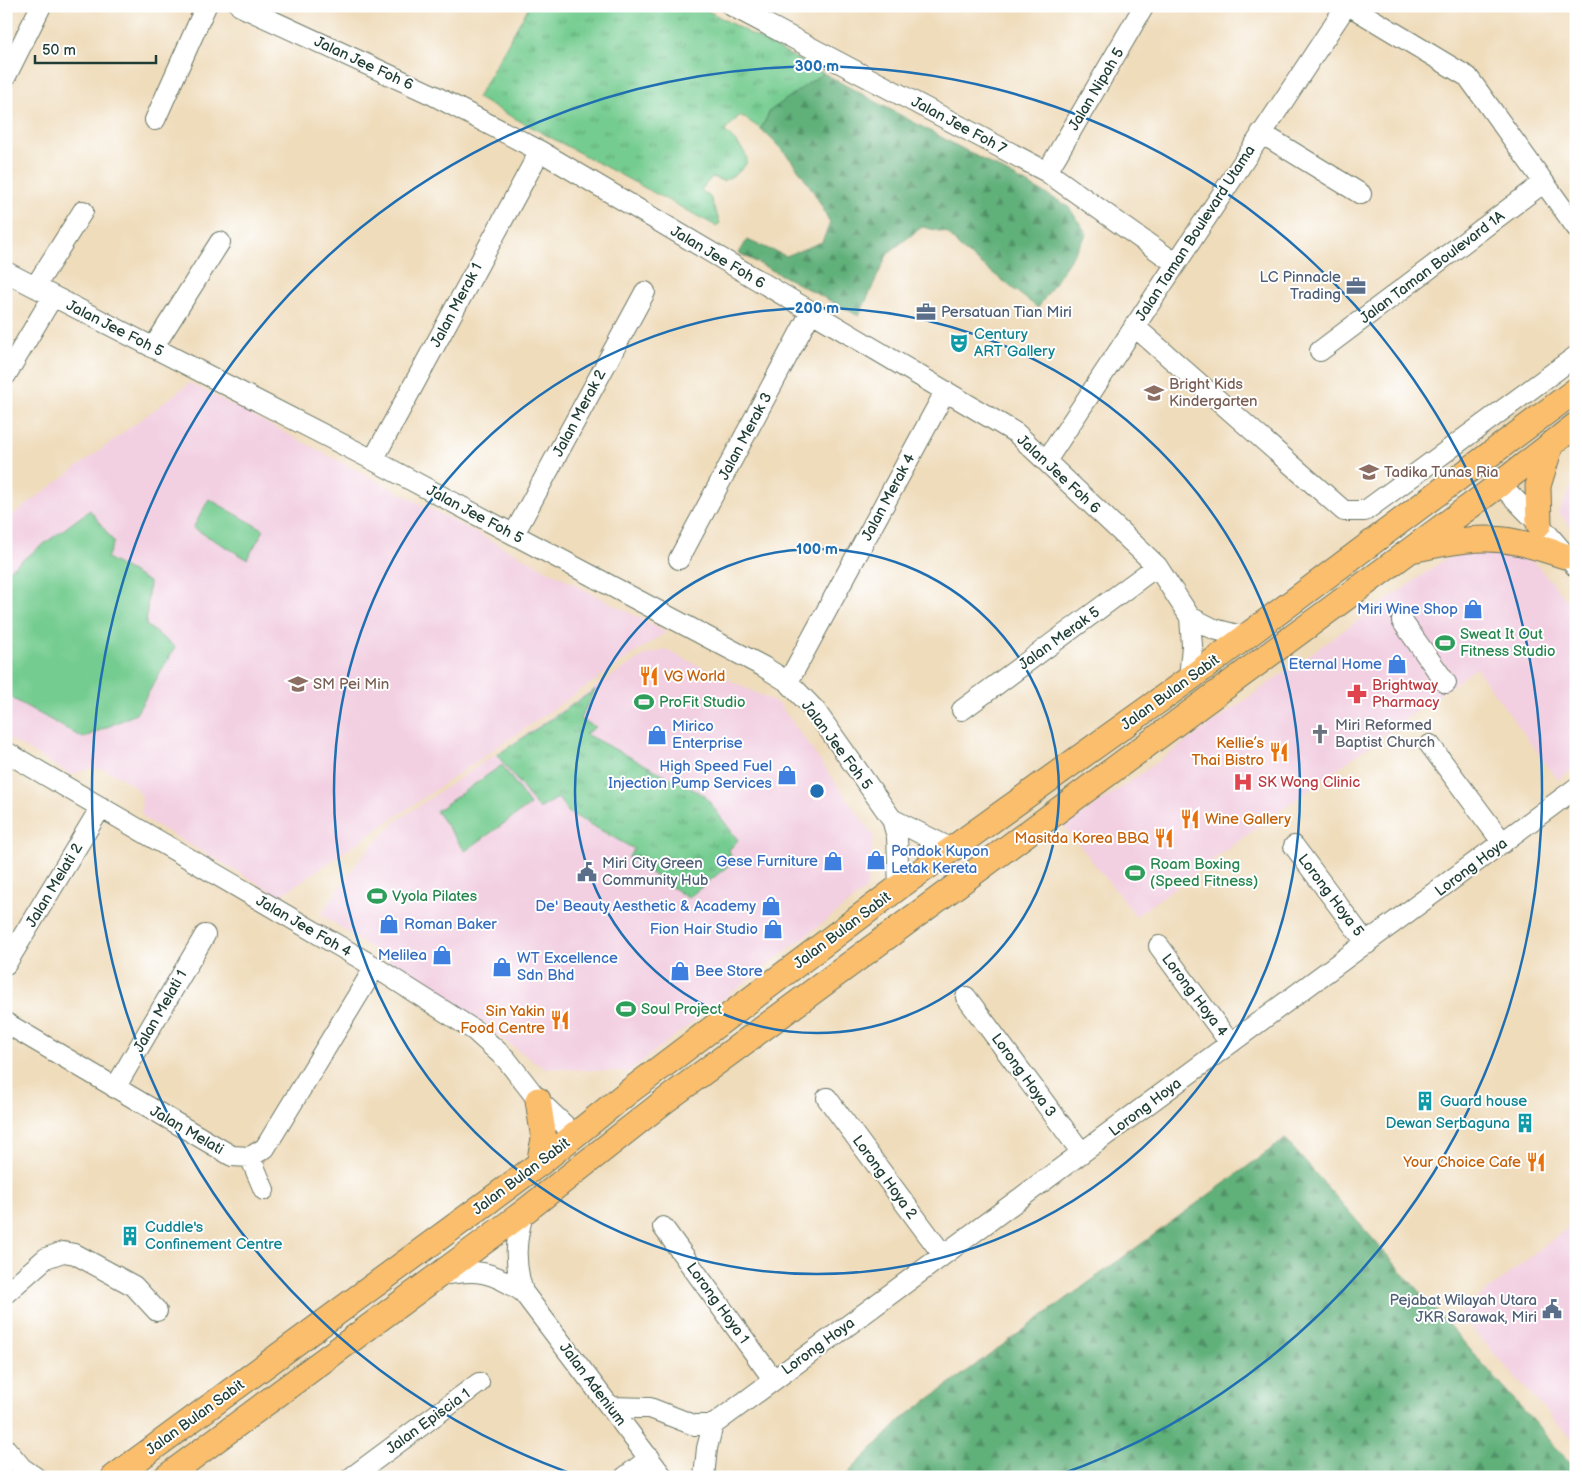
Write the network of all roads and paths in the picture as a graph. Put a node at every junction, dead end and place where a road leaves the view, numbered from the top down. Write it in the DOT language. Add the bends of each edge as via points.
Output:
graph roads {
  1 [pos="41,6"];
  2 [pos="206,6"];
  3 [pos="240,6"];
  4 [pos="732,6"];
  5 [pos="1144,6"];
  6 [pos="1346,6"];
  7 [pos="1350,6"];
  8 [pos="6,76"];
  9 [pos="155,120"];
  10 [pos="1261,133"];
  11 [pos="540,151"];
  12 [pos="1047,172"];
  13 [pos="1543,183"];
  14 [pos="1361,194"];
  15 [pos="83,211"];
  16 [pos="1576,227"];
  17 [pos="220,242"];
  18 [pos="1175,262"];
  19 [pos="6,272"];
  20 [pos="35,286"];
  21 [pos="645,292"];
  22 [pos="53,296"];
  23 [pos="811,312"];
  24 [pos="1134,326"];
  25 [pos="153,348"];
  26 [pos="1320,351"];
  27 [pos="1576,356"];
  28 [pos="6,375"];
  29 [pos="1576,390"];
  30 [pos="945,392"];
  31 [pos="1576,425"];
  32 [pos="1526,428"];
  33 [pos="1551,444"];
  34 [pos="373,460"];
  35 [pos="1046,461"];
  36 [pos="1500,484"];
  37 [pos="1428,500"];
  38 [pos="1539,524"];
  39 [pos="514,534"];
  40 [pos="1408,550"];
  41 [pos="679,559"];
  42 [pos="1570,562"];
  43 [pos="1157,566"];
  44 [pos="1190,618"];
  45 [pos="1402,621"];
  46 [pos="1245,637"];
  47 [pos="1189,679"];
  48 [pos="788,682"];
  49 [pos="1446,683"];
  50 [pos="962,710"];
  51 [pos="1430,745"];
  52 [pos="6,752"];
  53 [pos="1576,788"];
  54 [pos="101,807"];
  55 [pos="892,819"];
  56 [pos="1503,843"];
  57 [pos="1294,846"];
  58 [pos="952,849"];
  59 [pos="899,887"];
  60 [pos="206,934"];
  61 [pos="1367,944"];
  62 [pos="1159,946"];
  63 [pos="6,964"];
  64 [pos="375,967"];
  65 [pos="966,997"];
  66 [pos="6,1024"];
  67 [pos="1230,1043"];
  68 [pos="115,1088"];
  69 [pos="827,1098"];
  70 [pos="538,1100"];
  71 [pos="662,1103"];
  72 [pos="576,1135"];
  73 [pos="1082,1154"];
  74 [pos="250,1157"];
  75 [pos="539,1164"];
  76 [pos="264,1190"];
  77 [pos="524,1212"];
  78 [pos="663,1227"];
  79 [pos="943,1255"];
  80 [pos="434,1276"];
  81 [pos="523,1292"];
  82 [pos="6,1293"];
  83 [pos="157,1311"];
  84 [pos="773,1379"];
  85 [pos="479,1383"];
  86 [pos="611,1407"];
  87 [pos="713,1424"];
  88 [pos="6,1448"];
  89 [pos="650,1458"];
  90 [pos="187,1469"];
  91 [pos="27,1474"];
  92 [pos="114,1477"];
  93 [pos="166,1477"];
  94 [pos="352,1477"];
  95 [pos="625,1477"];
  96 [pos="663,1477"];
  97 [pos="704,1477"];
  1 -- 8 [label="street"];
  2 -- 9 [label="street"];
  3 -- 11 [label="street, Jalan Jee Foh 6" via="433,95"];
  4 -- 12 [label="street, Jalan Jee Foh 7"];
  5 -- 12 [label="street, Jalan Nipah 5"];
  6 -- 10 [label="street, Jalan Taman Boulevard Utama"];
  7 -- 13 [label="street" via="1468,77"];
  10 -- 14 [label="street"];
  10 -- 18 [label="street, Jalan Taman Boulevard Utama"];
  11 -- 23 [label="street, Jalan Jee Foh 6"];
  11 -- 34 [label="street, Jalan Merak 1"];
  12 -- 18 [label="street, Jalan Jee Foh 7"];
  13 -- 16 [label="street"];
  13 -- 26 [label="street, Jalan Taman Boulevard 1A"];
  15 -- 20 [label="street"];
  17 -- 25 [label="street"];
  18 -- 24 [label="street, Jalan Taman Boulevard Utama"];
  19 -- 20 [label="street, Jalan Jee Foh 5"];
  20 -- 22 [label="street, Jalan Jee Foh 5"];
  21 -- 39 [label="street, Jalan Merak 2"];
  22 -- 25 [label="street, Jalan Jee Foh 5"];
  22 -- 28 [label="street"];
  23 -- 30 [label="street, Jalan Jee Foh 6"];
  23 -- 41 [label="street, Jalan Merak 3"];
  24 -- 27 [label="street" via="1344,511 1354,513 1365,511"];
  24 -- 35 [label="street, Jalan Taman Boulevard Utama"];
  25 -- 34 [label="street, Jalan Jee Foh 5"];
  29 -- 32 [label="main road, Jalan Bulan Sabit"];
  30 -- 35 [label="street, Jalan Jee Foh 6" via="1016,433"];
  30 -- 48 [label="street, Jalan Merak 4"];
  31 -- 33 [label="main road, Jalan Bulan Sabit"];
  32 -- 36 [label="main road"];
  32 -- 37 [label="main road, Jalan Bulan Sabit"];
  33 -- 36 [label="main road, Jalan Bulan Sabit"];
  33 -- 38 [label="main road" via="1538,486"];
  34 -- 39 [label="street, Jalan Jee Foh 5"];
  35 -- 43 [label="street, Jalan Jee Foh 6"];
  36 -- 37 [label="main road" via="1449,492"];
  36 -- 38 [label="street"];
  36 -- 40 [label="main road, Jalan Bulan Sabit"];
  37 -- 46 [label="main road, Jalan Bulan Sabit"];
  38 -- 42 [label="street"];
  39 -- 48 [label="street, Jalan Jee Foh 5"];
  40 -- 42 [label="main road" via="1468,540 1498,540 1516,542"];
  40 -- 71 [label="main road, Jalan Bulan Sabit"];
  43 -- 44 [label="street, Jalan Jee Foh 6"];
  43 -- 50 [label="street, Jalan Merak 5"];
  44 -- 46 [label="street" via="1214,629"];
  44 -- 47 [label="street, Jalan Jee Foh 6"];
  45 -- 49 [label="street"];
  46 -- 47 [label="main road, Jalan Bulan Sabit"];
  47 -- 58 [label="main road, Jalan Bulan Sabit"];
  48 -- 55 [label="street, Jalan Jee Foh 5" via="815,710"];
  51 -- 56 [label="street"];
  52 -- 54 [label="street, Jalan Jee Foh 4"];
  53 -- 56 [label="street, Lorong Hoya"];
  54 -- 63 [label="street, Jalan Melati 2"];
  54 -- 64 [label="street, Jalan Jee Foh 4"];
  55 -- 58 [label="street, Jalan Jee Foh 5"];
  55 -- 59 [label="street, Jalan Jee Foh 5" via="897,837"];
  56 -- 61 [label="street, Lorong Hoya"];
  57 -- 61 [label="street, Lorong Hoya 5"];
  58 -- 59 [label="main road, Jalan Bulan Sabit"];
  59 -- 72 [label="main road, Jalan Bulan Sabit"];
  60 -- 68 [label="street, Jalan Melati 1"];
  61 -- 67 [label="street, Lorong Hoya"];
  62 -- 67 [label="street, Lorong Hoya 4"];
  64 -- 70 [label="street, Jalan Jee Foh 4" via="490,1043"];
  64 -- 74 [label="street" via="265,1148"];
  65 -- 73 [label="street, Lorong Hoya 3"];
  66 -- 68 [label="street, Jalan Melati"];
  67 -- 73 [label="street, Lorong Hoya"];
  68 -- 74 [label="street, Jalan Melati" via="232,1156"];
  69 -- 79 [label="street, Lorong Hoya 2"];
  70 -- 72 [label="street, Jalan Jee Foh 4"];
  70 -- 75 [label="main road" via="544,1139"];
  71 -- 72 [label="main road" via="637,1112 600,1133"];
  71 -- 77 [label="main road, Jalan Bulan Sabit"];
  72 -- 75 [label="main road, Jalan Bulan Sabit"];
  73 -- 79 [label="street, Lorong Hoya"];
  74 -- 76 [label="street"];
  75 -- 92 [label="main road, Jalan Bulan Sabit"];
  77 -- 80 [label="main road, Jalan Bulan Sabit"];
  77 -- 81 [label="street, Jalan Adenium" via="516,1248"];
  78 -- 84 [label="street, Lorong Hoya 1"];
  79 -- 84 [label="street, Lorong Hoya"];
  80 -- 81 [label="street, Jalan Adenium" via="471,1270 485,1272"];
  80 -- 90 [label="main road, Jalan Bulan Sabit"];
  81 -- 86 [label="street, Jalan Adenium"];
  82 -- 83 [label="street" via="46,1258 69,1252 134,1286"];
  84 -- 87 [label="street, Lorong Hoya"];
  85 -- 94 [label="street, Jalan Episcia 1"];
  86 -- 87 [label="street" via="650,1408 694,1425"];
  86 -- 89 [label="street, Jalan Adenium"];
  87 -- 97 [label="street"];
  88 -- 91 [label="street"];
  89 -- 95 [label="street"];
  89 -- 96 [label="street, Jalan Adenium"];
  90 -- 93 [label="main road, Jalan Bulan Sabit"];
}
